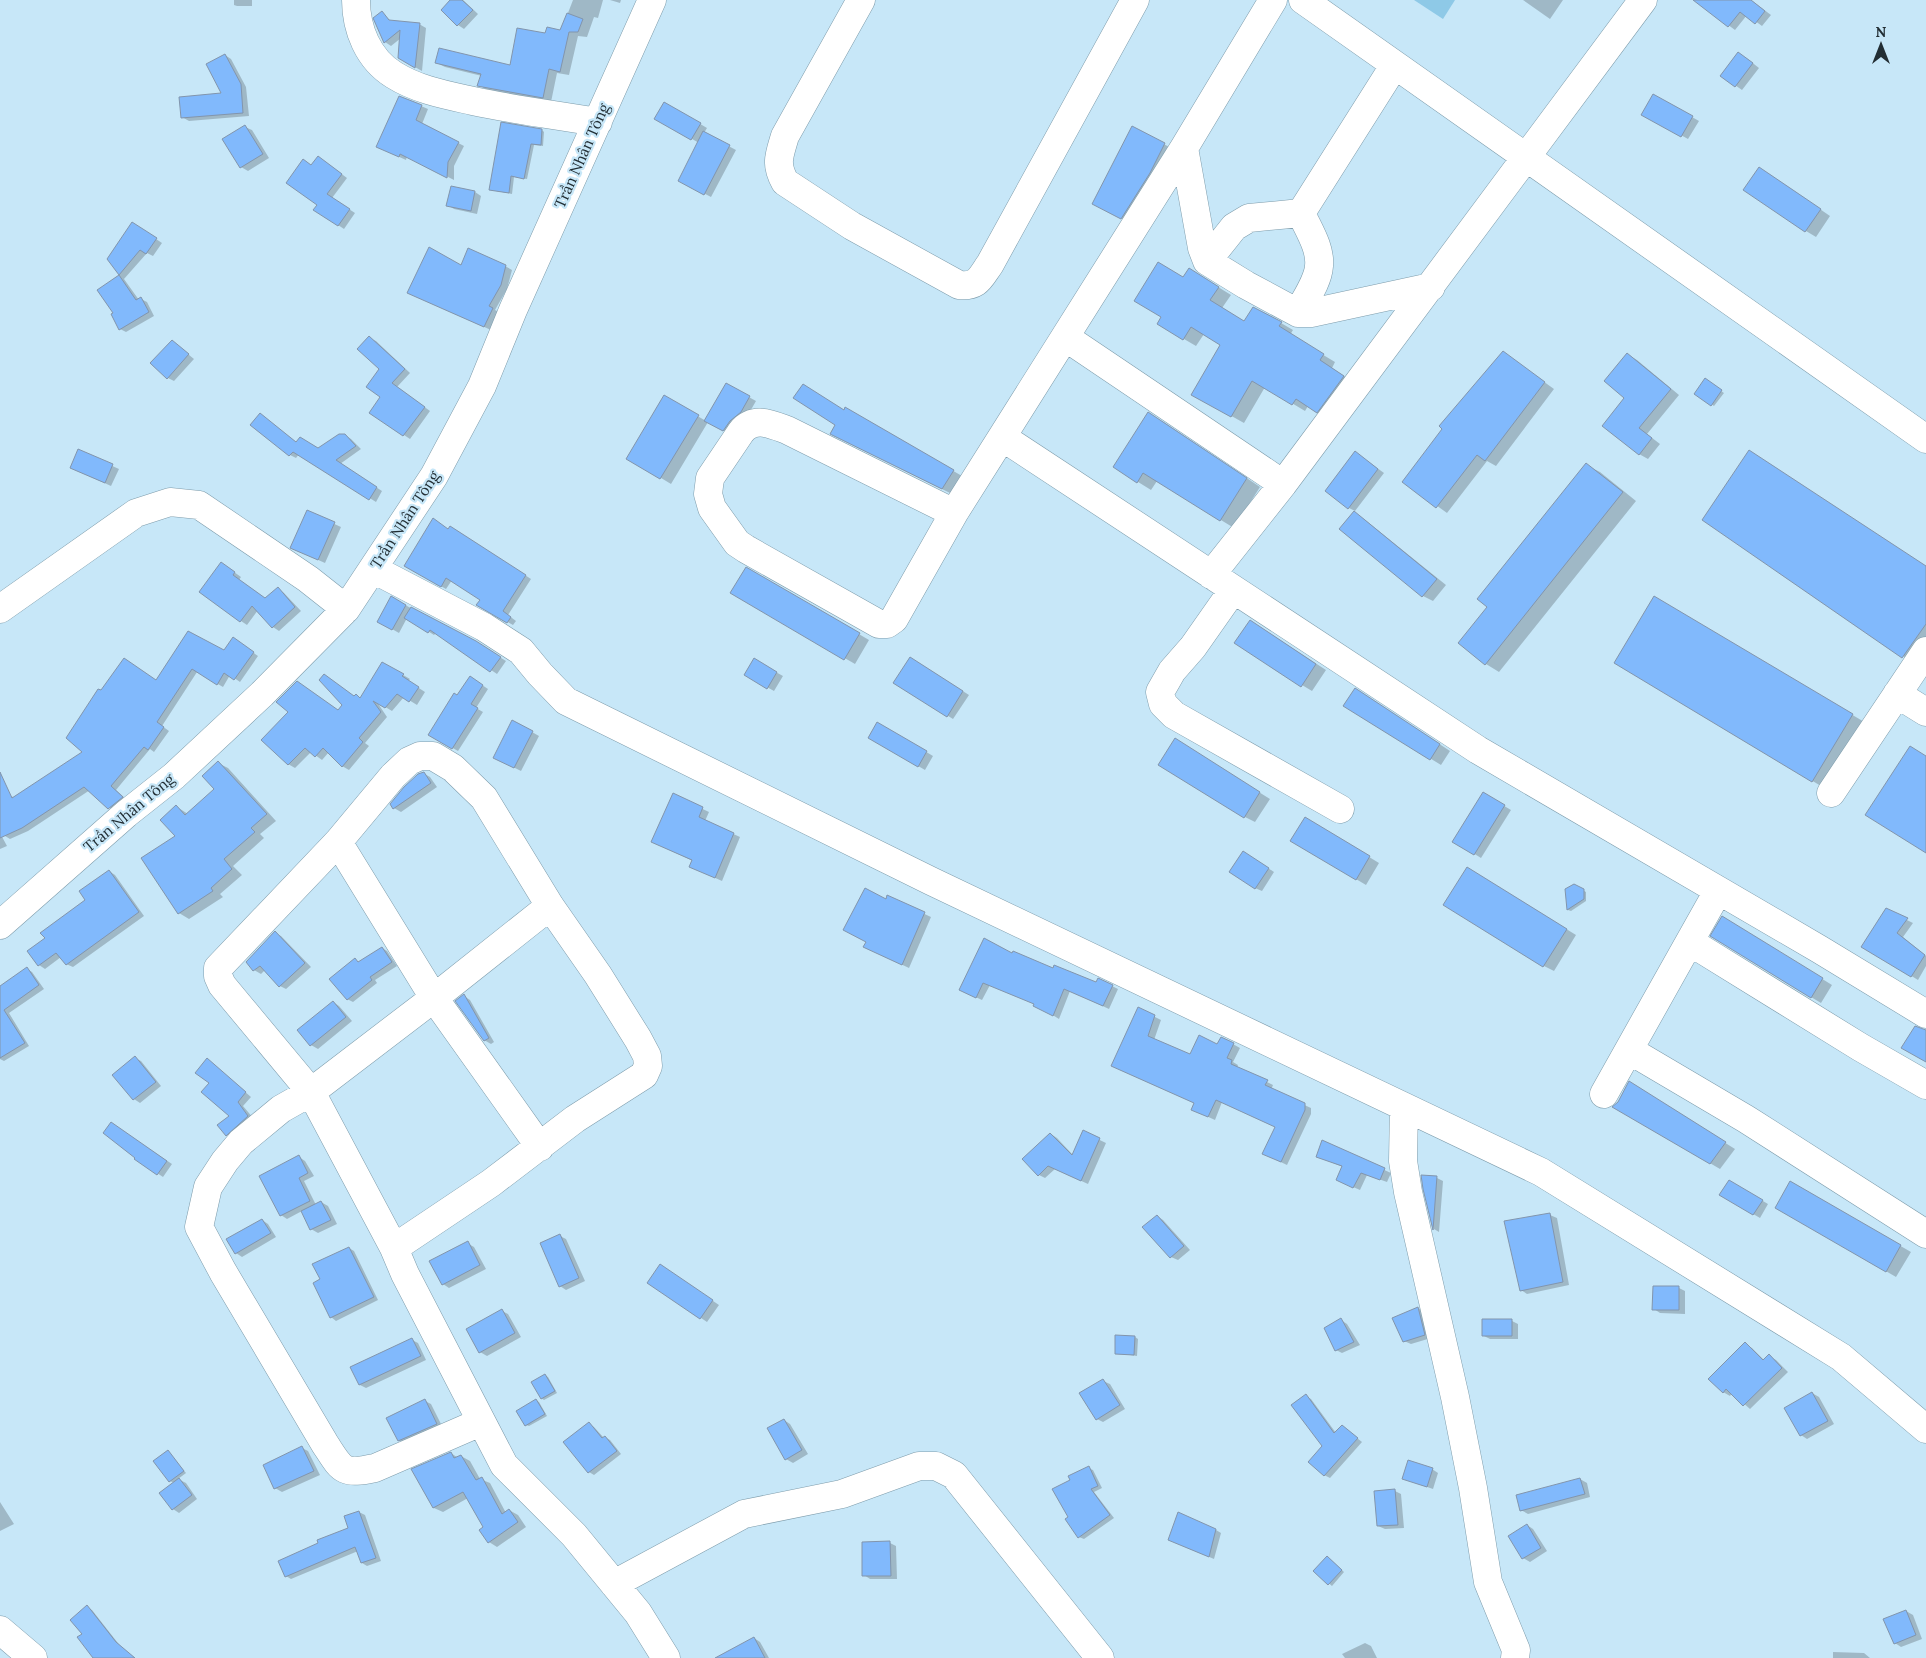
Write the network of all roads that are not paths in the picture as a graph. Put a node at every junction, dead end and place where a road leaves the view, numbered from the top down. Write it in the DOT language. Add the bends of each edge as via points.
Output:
graph roads {
  1 [pos="356,0"];
  2 [pos="652,0"];
  3 [pos="861,0"];
  4 [pos="1135,0"];
  5 [pos="1272,0"];
  6 [pos="1303,0"];
  7 [pos="1643,0"];
  8 [pos="1394,66"];
  9 [pos="598,122"];
  10 [pos="1184,148"];
  11 [pos="1526,158"];
  12 [pos="1301,213"];
  13 [pos="1207,260"];
  14 [pos="1430,287"];
  15 [pos="1298,313"];
  16 [pos="1065,337"];
  17 [pos="1002,437"];
  18 [pos="1926,439"];
  19 [pos="1283,484"];
  20 [pos="954,513"];
  21 [pos="373,569"];
  22 [pos="1222,582"];
  23 [pos="0,609"];
  24 [pos="346,609"];
  25 [pos="1926,651"];
  26 [pos="1898,694"];
  27 [pos="1926,712"];
  28 [pos="1831,793"];
  29 [pos="1340,809"];
  30 [pos="338,842"];
  31 [pos="1718,891"];
  32 [pos="550,906"];
  33 [pos="0,925"];
  34 [pos="1690,942"];
  35 [pos="434,998"];
  36 [pos="1926,1014"];
  37 [pos="1629,1050"];
  38 [pos="1926,1085"];
  39 [pos="311,1092"];
  40 [pos="1604,1094"];
  41 [pos="1404,1107"];
  42 [pos="540,1147"];
  43 [pos="1926,1234"];
  44 [pos="394,1248"];
  45 [pos="481,1422"];
  46 [pos="1926,1429"];
  47 [pos="614,1584"];
  48 [pos="0,1630"];
  49 [pos="33,1658"];
  50 [pos="666,1658"];
  51 [pos="1100,1658"];
  52 [pos="1515,1658"];
  1 -- 9 [label="street" via="356,15 363,39 377,61 392,75 433,93"];
  2 -- 9 [label="street, Trần Nhân Tông"];
  3 -- 4 [label="street" via="785,136 777,160 779,172 785,182 852,226 959,285 970,286 978,281 990,264"];
  5 -- 10 [label="street"];
  6 -- 8 [label="street"];
  7 -- 11 [label="street"];
  8 -- 11 [label="street"];
  8 -- 12 [label="street"];
  9 -- 21 [label="street, Trần Nhân Tông" via="482,386 434,476"];
  10 -- 13 [label="street"];
  10 -- 16 [label="street"];
  11 -- 14 [label="street"];
  11 -- 18 [label="street"];
  12 -- 13 [label="street" via="1249,218 1234,227"];
  12 -- 15 [label="street" via="1317,250 1319,265"];
  13 -- 15 [label="street"];
  14 -- 15 [label="street" via="1311,313"];
  14 -- 19 [label="street"];
  16 -- 17 [label="street"];
  16 -- 19 [label="street"];
  17 -- 20 [label="street"];
  17 -- 22 [label="street"];
  19 -- 22 [label="street"];
  20 -- 20 [label="street" via="894,620 878,624 738,543 712,508 708,494 710,478 741,432 747,425 757,422 787,430"];
  21 -- 24 [label="street, Trần Nhân Tông"];
  21 -- 41 [label="street" via="484,627 522,651 566,701 931,881"];
  22 -- 29 [label="street" via="1193,647 1172,671 1160,692 1163,704 1174,715"];
  22 -- 31 [label="street" via="1478,750"];
  23 -- 24 [label="street" via="136,513 170,502 198,505 308,579"];
  24 -- 33 [label="street, Trần Nhân Tông" via="174,776"];
  25 -- 26 [label="street"];
  26 -- 27 [label="street"];
  26 -- 28 [label="street"];
  30 -- 32 [label="street" via="408,761 420,756 433,756 453,768 484,798"];
  30 -- 35 [label="street"];
  30 -- 39 [label="street" via="218,968 222,985"];
  31 -- 34 [label="street"];
  31 -- 36 [label="street"];
  32 -- 35 [label="street"];
  32 -- 42 [label="street" via="633,1031 647,1056 648,1066 644,1075 575,1119"];
  34 -- 37 [label="street"];
  34 -- 38 [label="street"];
  35 -- 39 [label="street"];
  35 -- 42 [label="street"];
  37 -- 40 [label="street"];
  37 -- 43 [label="street" via="1746,1119"];
  39 -- 44 [label="street"];
  39 -- 45 [label="street" via="281,1109 241,1142 225,1160 208,1187 199,1226 338,1465 358,1472 375,1468"];
  41 -- 46 [label="street" via="1541,1172 1841,1357"];
  41 -- 52 [label="street" via="1402,1147 1408,1192 1457,1406 1488,1582 1516,1650"];
  42 -- 44 [label="street"];
  44 -- 45 [label="street"];
  45 -- 47 [label="street" via="504,1465 574,1535"];
  47 -- 50 [label="street" via="638,1613"];
  47 -- 51 [label="street" via="744,1514 842,1494 919,1466 936,1466 954,1475"];
  48 -- 49 [label="street"];
}
